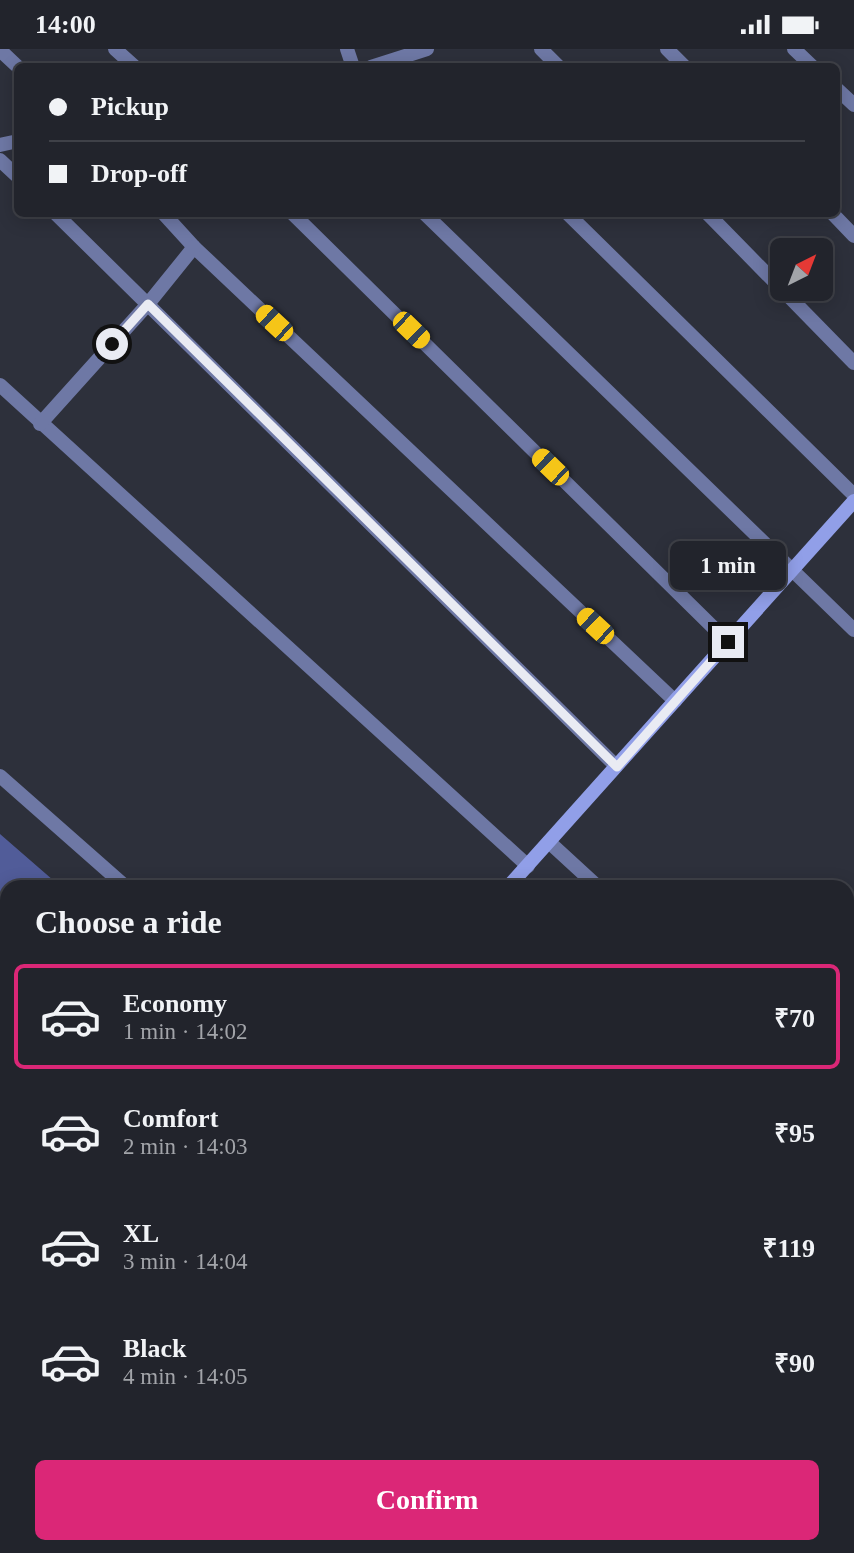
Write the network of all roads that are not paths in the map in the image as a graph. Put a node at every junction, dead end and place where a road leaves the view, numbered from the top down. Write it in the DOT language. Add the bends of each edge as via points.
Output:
graph roads {
  1 [pos="115,49"];
  2 [pos="426,49"];
  3 [pos="541,49"];
  4 [pos="667,49"];
  5 [pos="794,49"];
  6 [pos="0,50"];
  7 [pos="412,61"];
  8 [pos="14,63"];
  9 [pos="131,63"];
  10 [pos="555,63"];
  11 [pos="681,63"];
  12 [pos="809,63"];
  13 [pos="840,92"];
  14 [pos="854,105"];
  15 [pos="0,160"];
  16 [pos="14,173"];
  17 [pos="59,217"];
  18 [pos="167,217"];
  19 [pos="296,217"];
  20 [pos="428,217"];
  21 [pos="571,217"];
  22 [pos="711,217"];
  23 [pos="836,217"];
  24 [pos="854,236"];
  25 [pos="194,247"];
  26 [pos="148,304"];
  27 [pos="854,363"];
  28 [pos="0,385"];
  29 [pos="40,423"];
  30 [pos="854,495"];
  31 [pos="854,501"];
  32 [pos="791,571"];
  33 [pos="854,630"];
  34 [pos="728,642"];
  35 [pos="675,701"];
  36 [pos="617,767"];
  37 [pos="0,776"];
  38 [pos="549,842"];
  39 [pos="528,866"];
  40 [pos="118,880"];
  41 [pos="515,880"];
  42 [pos="590,880"];
  1 -- 9 [label="street"];
  2 -- 7 [label="street"];
  3 -- 10 [label="street"];
  4 -- 11 [label="street"];
  5 -- 12 [label="street"];
  6 -- 8 [label="street"];
  13 -- 14 [label="street"];
  15 -- 16 [label="street"];
  17 -- 26 [label="street"];
  18 -- 25 [label="street"];
  19 -- 34 [label="street"];
  20 -- 32 [label="street"];
  21 -- 30 [label="street"];
  22 -- 27 [label="street"];
  23 -- 24 [label="street"];
  25 -- 26 [label="street"];
  25 -- 35 [label="street"];
  26 -- 29 [label="street"];
  26 -- 36 [label="street"];
  28 -- 29 [label="street"];
  29 -- 39 [label="street"];
  31 -- 32 [label="street"];
  32 -- 33 [label="street"];
  32 -- 34 [label="street"];
  34 -- 35 [label="street"];
  35 -- 36 [label="street"];
  36 -- 38 [label="street"];
  37 -- 40 [label="street"];
  38 -- 39 [label="street"];
  38 -- 42 [label="street"];
  39 -- 41 [label="street"];
}
